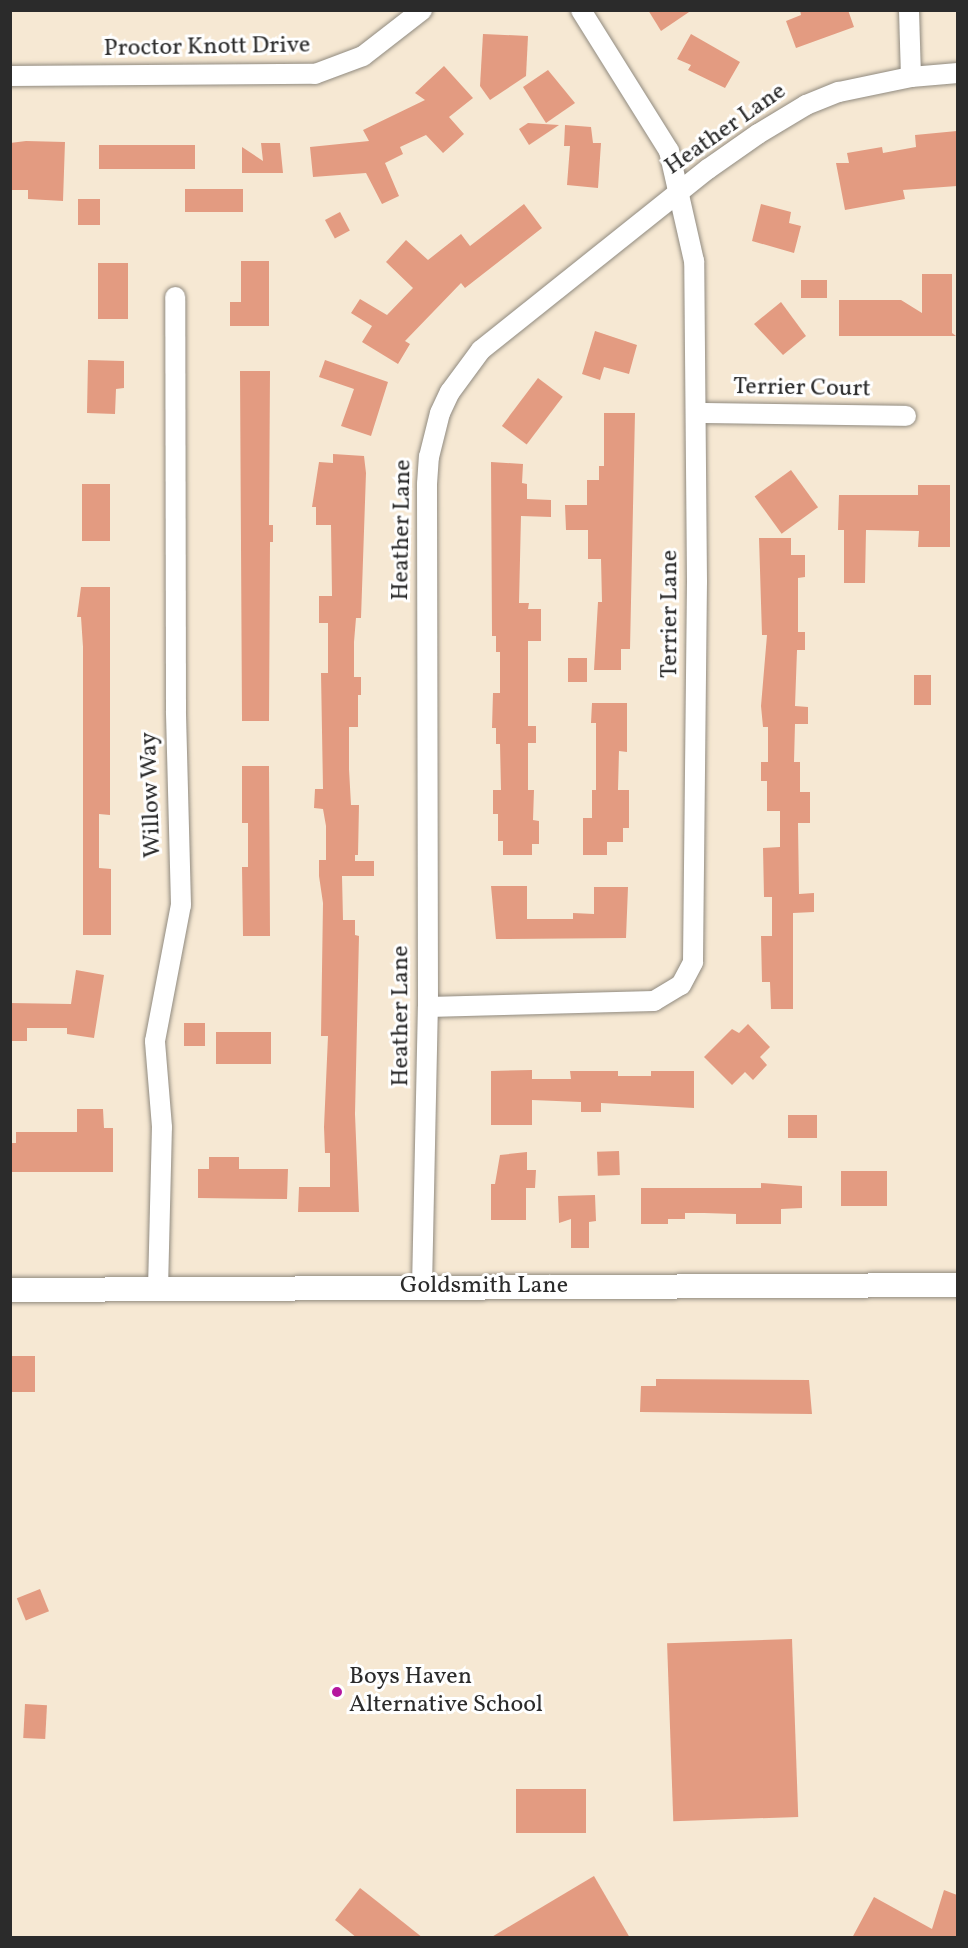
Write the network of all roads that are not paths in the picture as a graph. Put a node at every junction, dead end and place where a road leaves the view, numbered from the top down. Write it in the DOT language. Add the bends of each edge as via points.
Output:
graph roads {
  1 [pos="422,10"];
  2 [pos="581,10"];
  3 [pos="909,10"];
  4 [pos="957,74"];
  5 [pos="10,76"];
  6 [pos="911,77"];
  7 [pos="681,193"];
  8 [pos="175,297"];
  9 [pos="697,413"];
  10 [pos="906,416"];
  11 [pos="428,1007"];
  12 [pos="957,1285"];
  13 [pos="422,1288"];
  14 [pos="158,1289"];
  15 [pos="10,1290"];
  1 -- 5 [label="street, Proctor Knott Drive" via="363,56 315,74"];
  2 -- 7 [label="street, Terrier Lane" via="669,151"];
  3 -- 6 [label="street"];
  4 -- 6 [label="street, Heather Lane"];
  6 -- 7 [label="street, Heather Lane" via="839,92 806,105 758,134"];
  7 -- 9 [label="street, Terrier Lane" via="694,261"];
  7 -- 11 [label="street, Heather Lane" via="481,350 450,392 436,424 427,484"];
  8 -- 14 [label="street, Willow Way" via="176,711 181,905 155,1041 162,1127"];
  9 -- 10 [label="street, Terrier Court"];
  9 -- 11 [label="street, Terrier Lane" via="695,935 688,974 681,985 654,1001"];
  11 -- 13 [label="street, Heather Lane"];
  12 -- 13 [label="street, Goldsmith Lane"];
  13 -- 14 [label="street, Goldsmith Lane"];
  14 -- 15 [label="street, Goldsmith Lane"];
}
